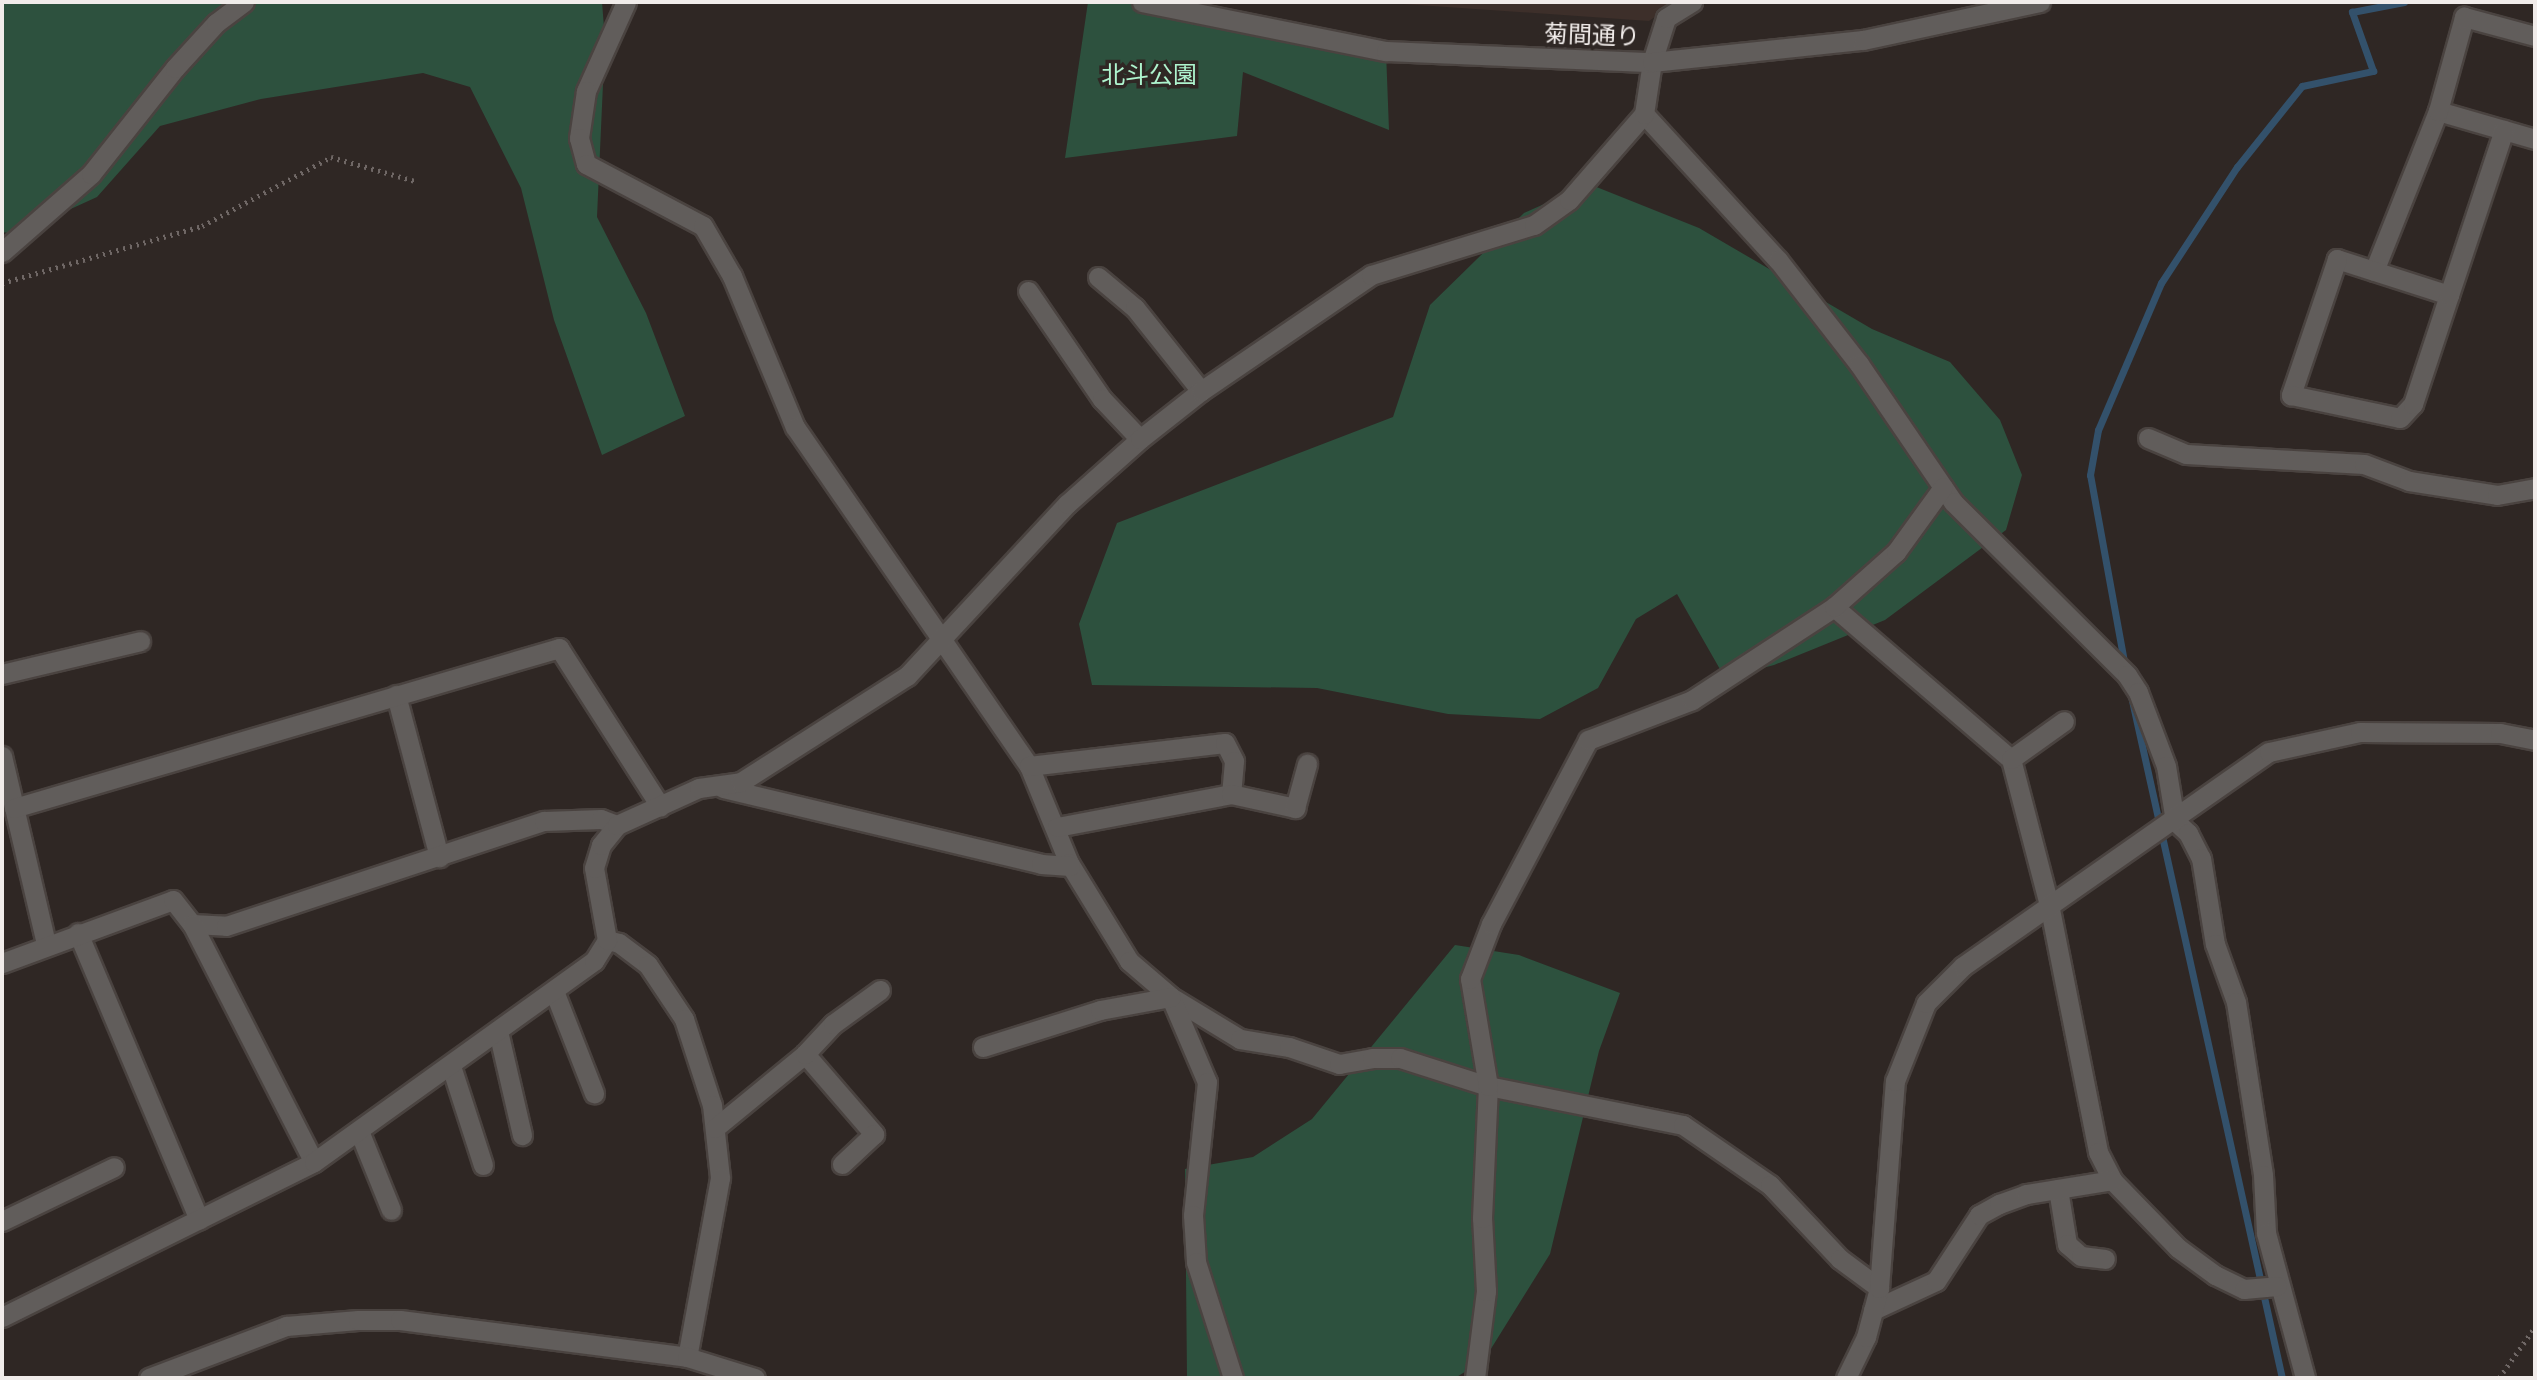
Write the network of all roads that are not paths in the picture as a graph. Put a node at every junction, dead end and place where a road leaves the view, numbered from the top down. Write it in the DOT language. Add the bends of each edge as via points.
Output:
graph roads {
  1 [pos="244,2"];
  2 [pos="626,2"];
  3 [pos="1142,2"];
  4 [pos="1692,2"];
  5 [pos="2040,2"];
  6 [pos="2535,37"];
  7 [pos="1652,62"];
  8 [pos="2438,111"];
  9 [pos="1644,114"];
  10 [pos="2504,130"];
  11 [pos="2535,139"];
  12 [pos="2,252"];
  13 [pos="2374,271"];
  14 [pos="1098,277"];
  15 [pos="1028,291"];
  16 [pos="2449,295"];
  17 [pos="1200,391"];
  18 [pos="2148,438"];
  19 [pos="1140,439"];
  20 [pos="1943,487"];
  21 [pos="2535,488"];
  22 [pos="1834,607"];
  23 [pos="944,638"];
  24 [pos="140,641"];
  25 [pos="2,674"];
  26 [pos="396,695"];
  27 [pos="2064,721"];
  28 [pos="2535,740"];
  29 [pos="2,756"];
  30 [pos="2011,759"];
  31 [pos="1307,764"];
  32 [pos="1029,766"];
  33 [pos="714,786"];
  34 [pos="1231,794"];
  35 [pos="660,806"];
  36 [pos="14,808"];
  37 [pos="2175,821"];
  38 [pos="617,825"];
  39 [pos="1057,827"];
  40 [pos="439,857"];
  41 [pos="1070,866"];
  42 [pos="2050,909"];
  43 [pos="192,924"];
  44 [pos="78,933"];
  45 [pos="607,940"];
  46 [pos="46,944"];
  47 [pos="2,963"];
  48 [pos="880,990"];
  49 [pos="554,991"];
  50 [pos="1171,997"];
  51 [pos="498,1031"];
  52 [pos="983,1047"];
  53 [pos="805,1054"];
  54 [pos="451,1066"];
  55 [pos="1488,1086"];
  56 [pos="594,1093"];
  57 [pos="715,1128"];
  58 [pos="359,1130"];
  59 [pos="522,1135"];
  60 [pos="314,1162"];
  61 [pos="842,1164"];
  62 [pos="483,1165"];
  63 [pos="114,1167"];
  64 [pos="2112,1180"];
  65 [pos="2057,1189"];
  66 [pos="391,1210"];
  67 [pos="199,1219"];
  68 [pos="2,1221"];
  69 [pos="2105,1259"];
  70 [pos="2277,1286"];
  71 [pos="1879,1288"];
  72 [pos="1873,1310"];
  73 [pos="2,1317"];
  74 [pos="687,1357"];
  75 [pos="149,1378"];
  76 [pos="755,1378"];
  77 [pos="1233,1378"];
  78 [pos="1475,1378"];
  79 [pos="1846,1378"];
  80 [pos="2305,1378"];
  1 -- 12 [label="street" via="216,23 175,68 92,174"];
  2 -- 23 [label="street" via="586,91 579,138 586,164 703,226 732,276 795,426"];
  3 -- 7 [label="street, 菊間通り" via="1386,51"];
  4 -- 7 [label="street" via="1666,18"];
  5 -- 7 [label="street, 菊間通り" via="1863,40"];
  6 -- 8 [label="street" via="2464,17"];
  7 -- 9 [label="street"];
  8 -- 10 [label="street"];
  8 -- 13 [label="street"];
  9 -- 17 [label="street" via="1569,200 1534,225 1371,275"];
  9 -- 20 [label="street" via="1779,260 1860,364"];
  10 -- 11 [label="street"];
  10 -- 16 [label="street"];
  13 -- 16 [label="street"];
  13 -- 16 [label="street" via="2337,260 2291,395 2400,418 2413,404"];
  14 -- 17 [label="street" via="1135,308"];
  15 -- 19 [label="street" via="1102,399"];
  17 -- 19 [label="street"];
  18 -- 21 [label="street" via="2186,454 2364,464 2409,481 2497,495"];
  19 -- 23 [label="street" via="1067,504"];
  20 -- 22 [label="street" via="1896,552"];
  20 -- 37 [label="street" via="2060,613 2127,675 2166,766"];
  22 -- 30 [label="street"];
  22 -- 55 [label="street" via="1692,700 1588,740 1491,924 1470,979"];
  23 -- 32 [label="street"];
  23 -- 33 [label="street" via="907,676 741,782"];
  24 -- 25 [label="street"];
  26 -- 35 [label="street" via="559,648"];
  26 -- 36 [label="street"];
  26 -- 40 [label="street"];
  27 -- 30 [label="street"];
  28 -- 37 [label="street" via="2500,733 2360,733 2303,744 2269,752"];
  29 -- 36 [label="street"];
  30 -- 42 [label="street"];
  31 -- 34 [label="street" via="1295,808"];
  32 -- 34 [label="street" via="1225,743 1234,761"];
  32 -- 39 [label="street"];
  33 -- 35 [label="street"];
  33 -- 41 [label="street" via="1041,864"];
  34 -- 39 [label="street"];
  35 -- 38 [label="street"];
  36 -- 46 [label="street"];
  37 -- 42 [label="street"];
  37 -- 70 [label="street" via="2188,833 2201,858 2215,944 2236,1002"];
  38 -- 40 [label="street" via="601,819 544,821"];
  38 -- 45 [label="street" via="601,845 594,867"];
  39 -- 41 [label="street"];
  40 -- 43 [label="street" via="226,926"];
  41 -- 50 [label="street" via="1129,961"];
  42 -- 64 [label="street" via="2098,1152"];
  42 -- 71 [label="street" via="1963,966 1926,1003 1906,1045 1895,1081"];
  43 -- 44 [label="street" via="173,900"];
  43 -- 60 [label="street"];
  44 -- 46 [label="street"];
  44 -- 67 [label="street"];
  45 -- 49 [label="street" via="594,961"];
  45 -- 57 [label="street" via="619,943 648,965 684,1019"];
  46 -- 47 [label="street"];
  48 -- 53 [label="street" via="833,1024"];
  49 -- 51 [label="street"];
  49 -- 56 [label="street"];
  50 -- 52 [label="street" via="1100,1010"];
  50 -- 55 [label="street" via="1240,1039 1289,1047 1339,1064 1400,1058"];
  50 -- 77 [label="street" via="1207,1082 1193,1214 1196,1262"];
  51 -- 54 [label="street"];
  51 -- 59 [label="street"];
  53 -- 57 [label="street"];
  53 -- 61 [label="street" via="874,1135"];
  54 -- 58 [label="street"];
  54 -- 62 [label="street"];
  55 -- 71 [label="street" via="1683,1125 1770,1185 1839,1259"];
  55 -- 78 [label="street" via="1482,1194 1486,1291"];
  57 -- 74 [label="street" via="719,1191"];
  58 -- 60 [label="street"];
  58 -- 66 [label="street"];
  60 -- 67 [label="street"];
  63 -- 68 [label="street"];
  64 -- 65 [label="street"];
  64 -- 70 [label="street" via="2178,1248 2215,1275 2244,1289"];
  65 -- 69 [label="street" via="2067,1244 2081,1256"];
  65 -- 72 [label="street" via="2026,1194 1979,1215 1936,1281"];
  67 -- 73 [label="street"];
  70 -- 80 [label="street"];
  71 -- 72 [label="street"];
  72 -- 79 [label="street"];
  74 -- 75 [label="street" via="400,1320 358,1320 286,1326"];
  74 -- 76 [label="street"];
}
